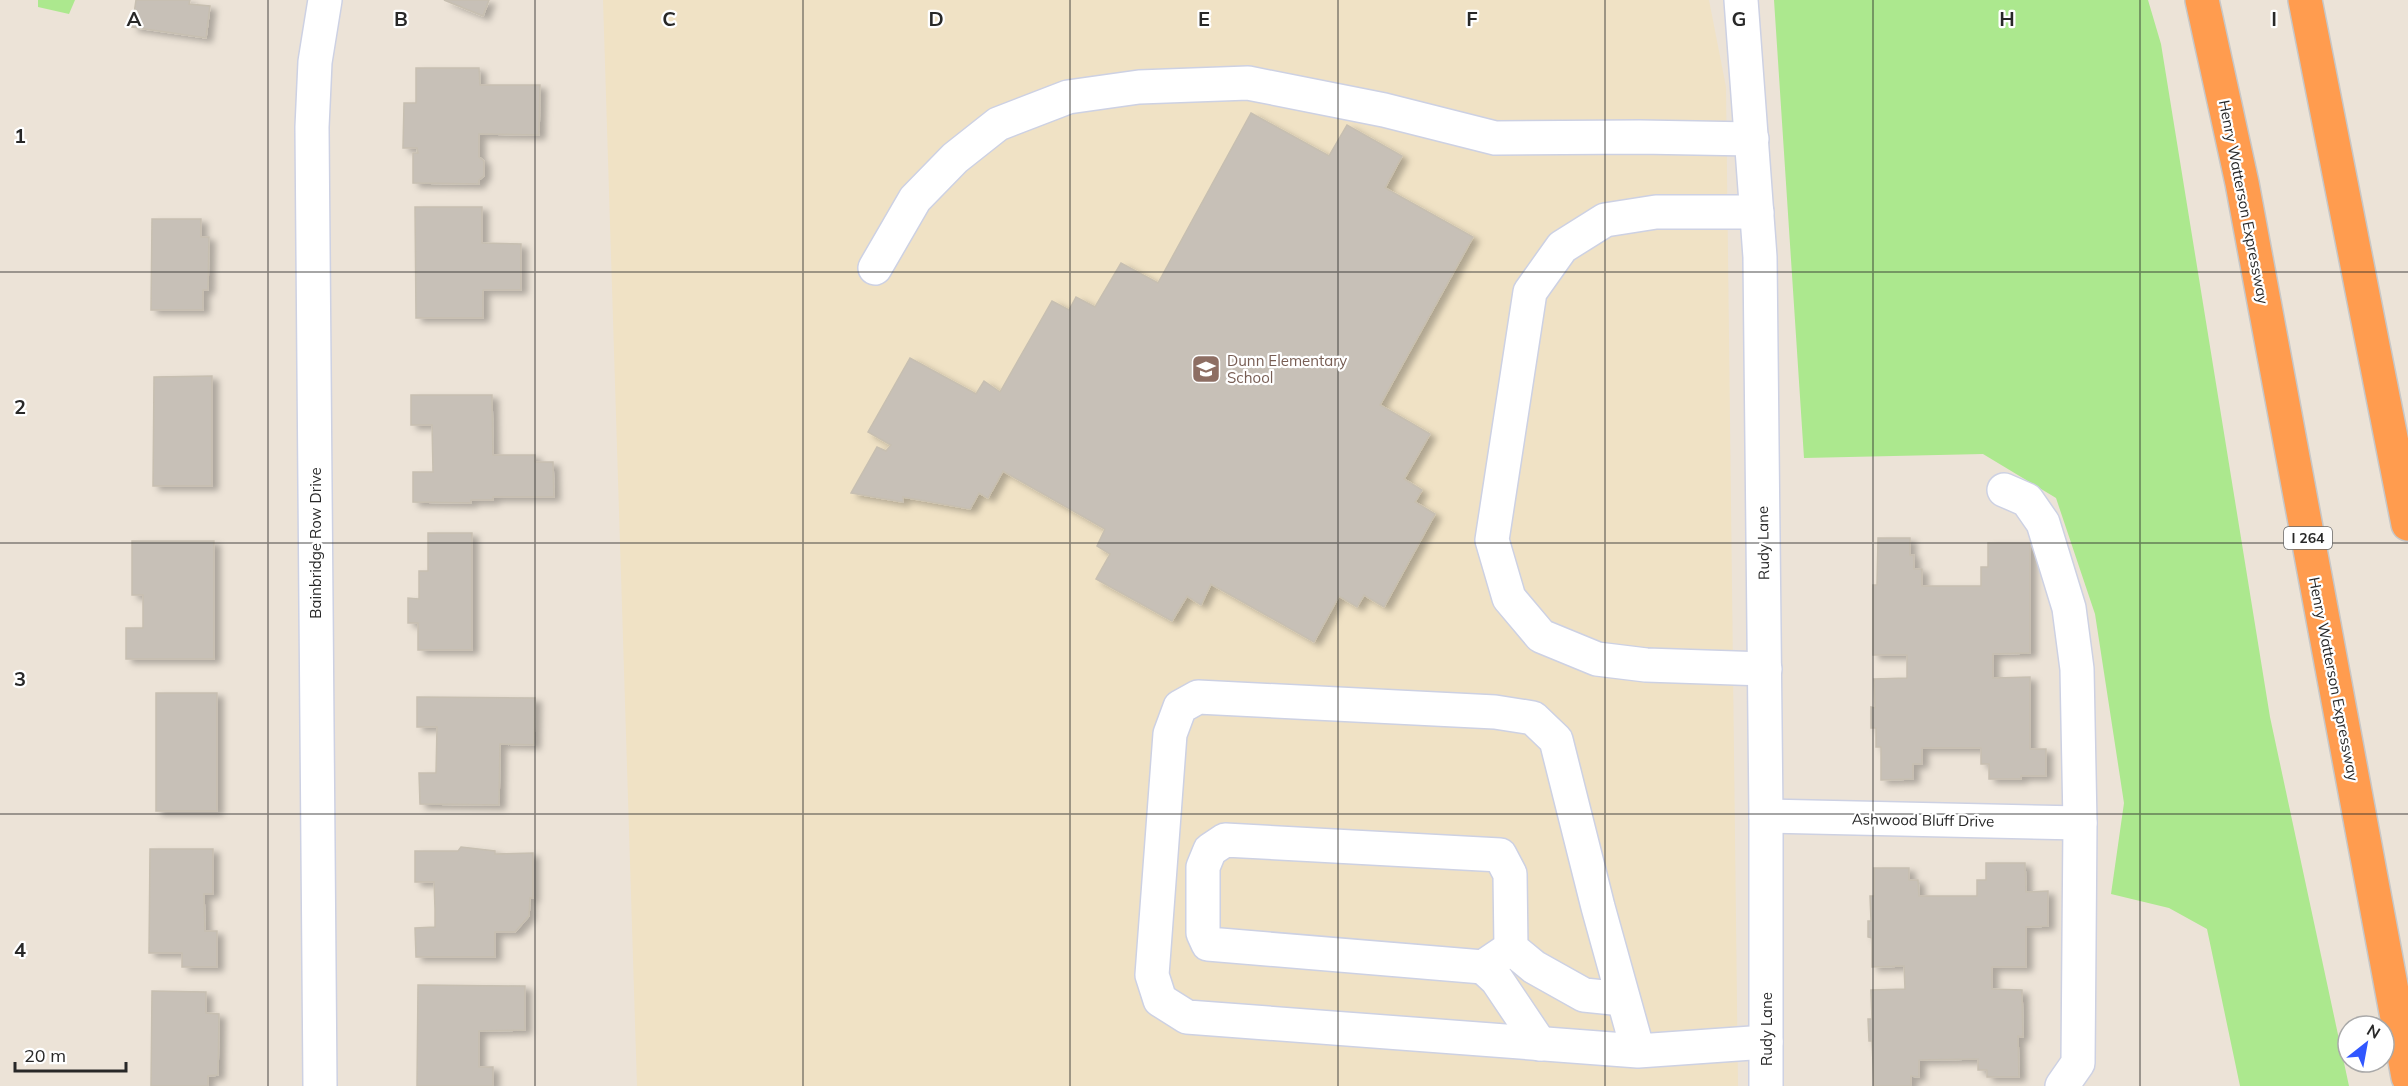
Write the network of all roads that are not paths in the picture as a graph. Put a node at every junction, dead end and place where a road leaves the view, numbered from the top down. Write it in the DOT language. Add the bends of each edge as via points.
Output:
graph roads {
  1 [pos="325,0"];
  2 [pos="1742,0"];
  3 [pos="2202,0"];
  4 [pos="2305,0"];
  5 [pos="1752,139"];
  6 [pos="1757,212"];
  7 [pos="875,268"];
  8 [pos="2004,490"];
  9 [pos="2408,524"];
  10 [pos="1765,669"];
  11 [pos="1766,816"];
  12 [pos="2080,823"];
  13 [pos="1511,948"];
  14 [pos="1483,967"];
  15 [pos="1623,999"];
  16 [pos="1766,1042"];
  17 [pos="1540,1044"];
  18 [pos="1638,1051"];
  19 [pos="2408,1077"];
  20 [pos="320,1086"];
  21 [pos="1766,1086"];
  22 [pos="2062,1086"];
  1 -- 20 [label="street, Bainbridge Row Drive" via="315,62 312,127"];
  2 -- 5 [label="street, Rudy Lane"];
  3 -- 19 [label="highway, Henry Watterson Expressway / I 264" via="2244,195"];
  4 -- 9 [label="highway"];
  5 -- 6 [label="street, Rudy Lane"];
  5 -- 7 [label="street" via="1495,138 1384,110 1248,83 1138,87 1068,97 998,124 955,158 915,199"];
  6 -- 10 [label="street, Rudy Lane"];
  6 -- 10 [label="street" via="1656,212 1605,220 1562,248 1530,292 1492,540 1509,598 1541,636 1597,659 1647,665"];
  8 -- 12 [label="street" via="2026,500 2043,523 2070,608 2077,669"];
  10 -- 11 [label="street, Rudy Lane"];
  11 -- 12 [label="street, Ashwood Bluff Drive"];
  11 -- 16 [label="street, Rudy Lane"];
  12 -- 22 [label="street" via="2078,1063"];
  13 -- 14 [label="street"];
  13 -- 14 [label="street" via="1510,874 1500,855 1225,840 1210,850 1203,867 1203,933 1208,944"];
  13 -- 15 [label="street" via="1534,967 1584,995"];
  14 -- 17 [label="street" via="1497,980"];
  15 -- 17 [label="street" via="1556,740 1533,718 1495,712 1198,697 1180,707 1170,734 1152,975 1160,1000 1187,1017"];
  15 -- 18 [label="street"];
  16 -- 18 [label="street"];
  16 -- 21 [label="street, Rudy Lane"];
  17 -- 18 [label="street"];
}
